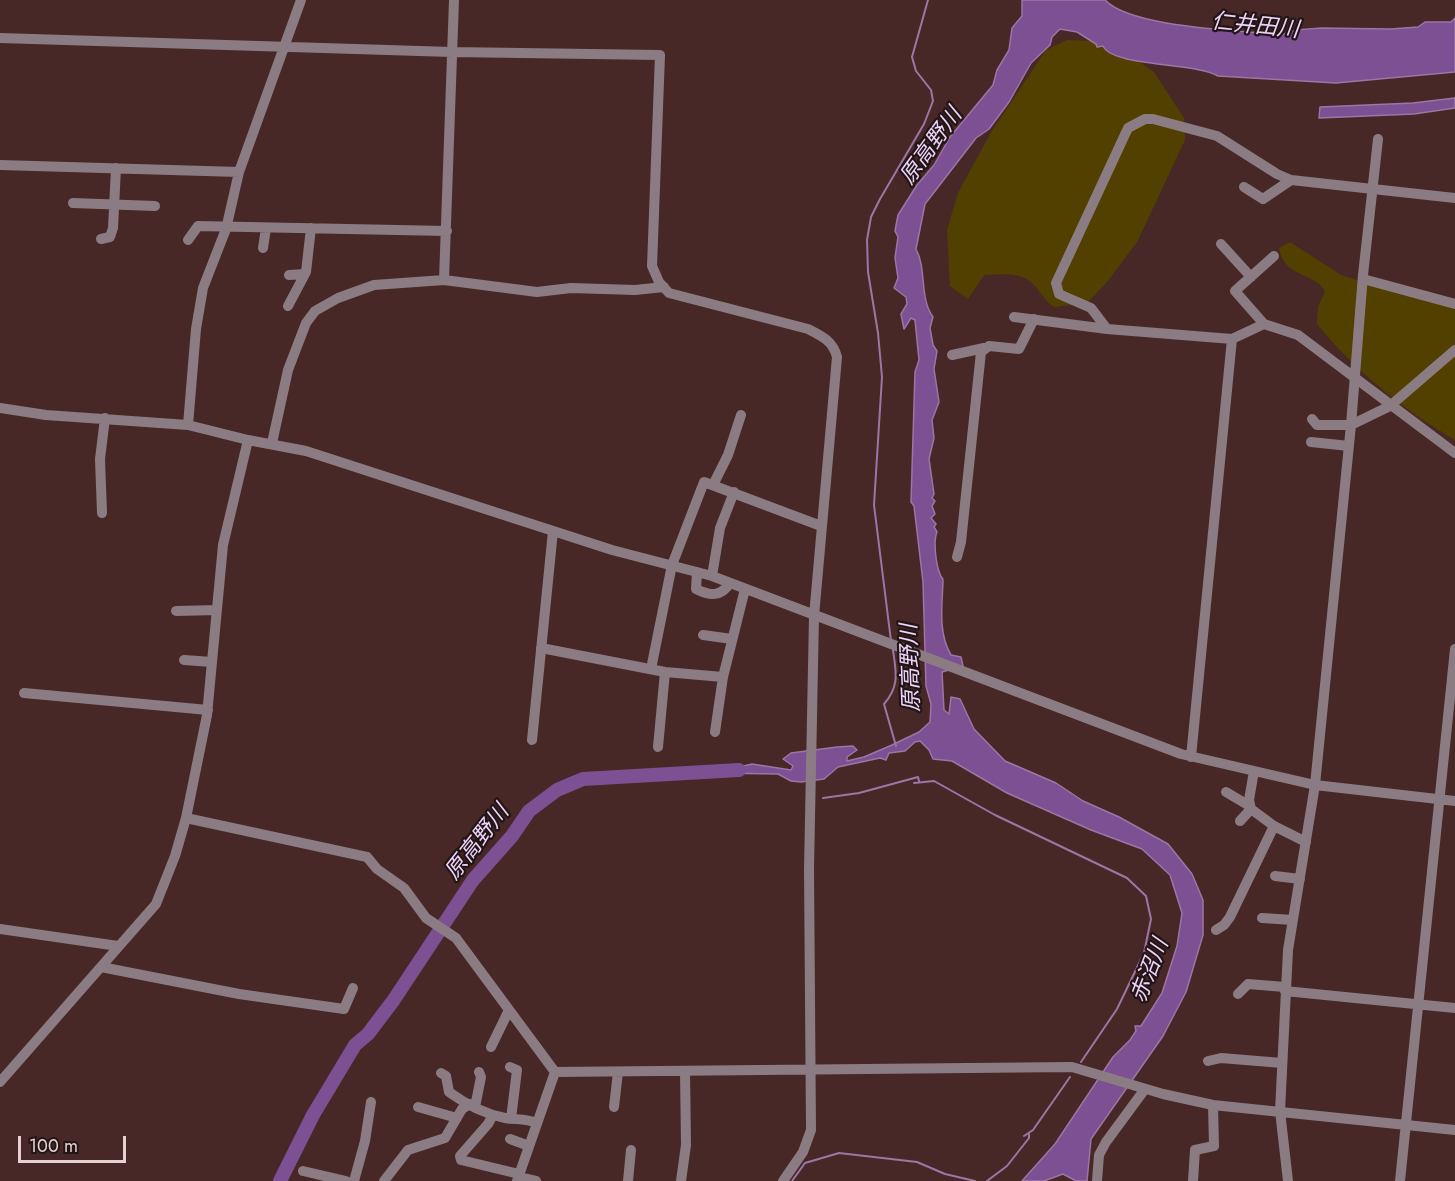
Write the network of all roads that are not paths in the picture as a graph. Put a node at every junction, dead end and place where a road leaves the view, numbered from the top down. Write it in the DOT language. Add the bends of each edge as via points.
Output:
graph roads {
  1 [pos="301,0"];
  2 [pos="454,0"];
  3 [pos="0,38"];
  4 [pos="284,47"];
  5 [pos="452,52"];
  6 [pos="1378,139"];
  7 [pos="0,165"];
  8 [pos="116,168"];
  9 [pos="239,172"];
  10 [pos="1291,180"];
  11 [pos="1244,187"];
  12 [pos="1373,189"];
  13 [pos="1455,198"];
  14 [pos="73,203"];
  15 [pos="115,204"];
  16 [pos="155,206"];
  17 [pos="266,228"];
  18 [pos="311,228"];
  19 [pos="226,229"];
  20 [pos="447,231"];
  21 [pos="100,240"];
  22 [pos="188,240"];
  23 [pos="1221,244"];
  24 [pos="263,248"];
  25 [pos="1274,256"];
  26 [pos="305,274"];
  27 [pos="289,275"];
  28 [pos="1251,277"];
  29 [pos="1362,279"];
  30 [pos="444,280"];
  31 [pos="664,287"];
  32 [pos="1455,304"];
  33 [pos="288,306"];
  34 [pos="1014,317"];
  35 [pos="1034,319"];
  36 [pos="1264,324"];
  37 [pos="1107,329"];
  38 [pos="1232,339"];
  39 [pos="984,348"];
  40 [pos="1455,350"];
  41 [pos="951,355"];
  42 [pos="1355,378"];
  43 [pos="1390,406"];
  44 [pos="0,408"];
  45 [pos="741,415"];
  46 [pos="105,418"];
  47 [pos="1312,419"];
  48 [pos="188,424"];
  49 [pos="1351,425"];
  50 [pos="248,440"];
  51 [pos="1311,442"];
  52 [pos="272,443"];
  53 [pos="1349,446"];
  54 [pos="1455,453"];
  55 [pos="713,485"];
  56 [pos="734,492"];
  57 [pos="102,513"];
  58 [pos="821,526"];
  59 [pos="553,531"];
  60 [pos="957,557"];
  61 [pos="672,566"];
  62 [pos="697,572"];
  63 [pos="712,576"];
  64 [pos="730,583"];
  65 [pos="745,589"];
  66 [pos="176,610"];
  67 [pos="217,610"];
  68 [pos="814,616"];
  69 [pos="703,635"];
  70 [pos="732,639"];
  71 [pos="541,648"];
  72 [pos="1455,649"];
  73 [pos="184,660"];
  74 [pos="212,662"];
  75 [pos="651,669"];
  76 [pos="665,672"];
  77 [pos="723,677"];
  78 [pos="24,693"];
  79 [pos="208,710"];
  80 [pos="715,732"];
  81 [pos="532,740"];
  82 [pos="658,747"];
  83 [pos="1191,757"];
  84 [pos="1254,771"];
  85 [pos="1316,785"];
  86 [pos="1226,792"];
  87 [pos="1441,800"];
  88 [pos="1455,801"];
  89 [pos="1250,807"];
  90 [pos="186,818"];
  91 [pos="1240,821"];
  92 [pos="1274,826"];
  93 [pos="1306,842"];
  94 [pos="1275,876"];
  95 [pos="1300,879"];
  96 [pos="1262,918"];
  97 [pos="1293,920"];
  98 [pos="0,929"];
  99 [pos="1216,930"];
  100 [pos="118,946"];
  101 [pos="101,967"];
  102 [pos="353,988"];
  103 [pos="1285,989"];
  104 [pos="1238,994"];
  105 [pos="1419,1004"];
  106 [pos="1455,1008"];
  107 [pos="509,1010"];
  108 [pos="491,1047"];
  109 [pos="1208,1061"];
  110 [pos="1282,1063"];
  111 [pos="510,1067"];
  112 [pos="812,1069"];
  113 [pos="441,1072"];
  114 [pos="479,1072"];
  115 [pos="555,1072"];
  116 [pos="618,1072"];
  117 [pos="685,1072"];
  118 [pos="0,1082"];
  119 [pos="1145,1089"];
  120 [pos="371,1102"];
  121 [pos="472,1105"];
  122 [pos="1213,1105"];
  123 [pos="418,1107"];
  124 [pos="614,1107"];
  125 [pos="1280,1111"];
  126 [pos="493,1115"];
  127 [pos="457,1118"];
  128 [pos="511,1119"];
  129 [pos="537,1123"];
  130 [pos="1406,1124"];
  131 [pos="1455,1130"];
  132 [pos="510,1139"];
  133 [pos="529,1146"];
  134 [pos="631,1150"];
  135 [pos="303,1171"];
  136 [pos="518,1177"];
  137 [pos="339,1180"];
  138 [pos="354,1181"];
  139 [pos="384,1181"];
  140 [pos="536,1181"];
  141 [pos="628,1181"];
  142 [pos="681,1181"];
  143 [pos="783,1181"];
  144 [pos="1097,1181"];
  145 [pos="1193,1181"];
  146 [pos="1288,1181"];
  147 [pos="1400,1181"];
  1 -- 4 [label="street"];
  2 -- 5 [label="street"];
  3 -- 4 [label="street"];
  4 -- 5 [label="street"];
  4 -- 9 [label="street"];
  5 -- 20 [label="street"];
  5 -- 31 [label="street" via="660,55 652,266"];
  6 -- 12 [label="street"];
  7 -- 8 [label="street"];
  8 -- 9 [label="street"];
  8 -- 15 [label="street"];
  9 -- 19 [label="street"];
  10 -- 11 [label="street" via="1263,199"];
  10 -- 12 [label="street"];
  10 -- 37 [label="street" via="1211,134 1153,119 1132,124 1056,283 1059,294 1091,309"];
  12 -- 13 [label="street"];
  12 -- 29 [label="street"];
  14 -- 15 [label="street"];
  15 -- 16 [label="street"];
  15 -- 21 [label="street" via="111,234"];
  17 -- 18 [label="street"];
  17 -- 19 [label="street"];
  17 -- 24 [label="street"];
  18 -- 20 [label="street"];
  18 -- 26 [label="street"];
  19 -- 22 [label="street" via="196,227"];
  19 -- 48 [label="street" via="203,288"];
  20 -- 30 [label="street"];
  23 -- 28 [label="street"];
  25 -- 28 [label="street"];
  26 -- 27 [label="street"];
  26 -- 33 [label="street"];
  28 -- 36 [label="street" via="1235,291"];
  29 -- 32 [label="street"];
  29 -- 42 [label="street"];
  30 -- 31 [label="street" via="537,292"];
  30 -- 52 [label="street" via="374,285 315,311 306,323 288,370"];
  31 -- 58 [label="street" via="669,293 808,329 835,347 833,416"];
  34 -- 35 [label="street"];
  35 -- 37 [label="street"];
  35 -- 39 [label="street" via="1019,349"];
  36 -- 38 [label="street"];
  36 -- 42 [label="street" via="1298,335"];
  37 -- 38 [label="street"];
  38 -- 83 [label="street"];
  39 -- 41 [label="street"];
  39 -- 60 [label="street"];
  40 -- 43 [label="street"];
  42 -- 43 [label="street"];
  42 -- 49 [label="street"];
  43 -- 49 [label="street"];
  43 -- 54 [label="street"];
  44 -- 46 [label="street"];
  45 -- 55 [label="street"];
  46 -- 48 [label="street"];
  46 -- 57 [label="street" via="100,459"];
  47 -- 49 [label="street" via="1317,425"];
  48 -- 50 [label="street"];
  49 -- 53 [label="street"];
  50 -- 52 [label="street"];
  50 -- 67 [label="street" via="223,545"];
  51 -- 53 [label="street"];
  52 -- 59 [label="street"];
  53 -- 85 [label="street"];
  55 -- 56 [label="street"];
  55 -- 61 [label="street" via="704,482"];
  56 -- 58 [label="street"];
  56 -- 63 [label="street" via="720,528"];
  58 -- 68 [label="street"];
  59 -- 61 [label="street"];
  59 -- 71 [label="street"];
  61 -- 62 [label="street"];
  61 -- 75 [label="street"];
  62 -- 63 [label="street"];
  62 -- 64 [label="street" via="696,589 710,594 723,592"];
  63 -- 64 [label="street"];
  64 -- 65 [label="street"];
  65 -- 68 [label="street"];
  65 -- 70 [label="street"];
  66 -- 67 [label="street"];
  67 -- 74 [label="street"];
  68 -- 83 [label="street"];
  68 -- 112 [label="street" via="810,738"];
  69 -- 70 [label="street"];
  70 -- 77 [label="street"];
  71 -- 75 [label="street"];
  71 -- 81 [label="street"];
  72 -- 87 [label="street"];
  73 -- 74 [label="street"];
  74 -- 79 [label="street"];
  75 -- 76 [label="street"];
  76 -- 77 [label="street"];
  76 -- 82 [label="street"];
  77 -- 80 [label="street"];
  78 -- 79 [label="street"];
  79 -- 90 [label="street"];
  83 -- 84 [label="street"];
  84 -- 85 [label="street"];
  84 -- 89 [label="street"];
  85 -- 87 [label="street"];
  85 -- 93 [label="street"];
  86 -- 89 [label="street"];
  87 -- 88 [label="street"];
  87 -- 105 [label="street"];
  89 -- 91 [label="street"];
  89 -- 92 [label="street"];
  90 -- 100 [label="street" via="156,904"];
  90 -- 107 [label="street" via="367,857 404,888 426,918 456,938"];
  92 -- 93 [label="street"];
  92 -- 99 [label="street" via="1230,917"];
  93 -- 95 [label="street"];
  94 -- 95 [label="street"];
  95 -- 97 [label="street"];
  96 -- 97 [label="street"];
  97 -- 103 [label="street"];
  98 -- 100 [label="street"];
  100 -- 101 [label="street"];
  101 -- 102 [label="street" via="239,994 344,1009"];
  101 -- 118 [label="street"];
  103 -- 104 [label="street" via="1248,984"];
  103 -- 105 [label="street"];
  103 -- 110 [label="street"];
  105 -- 106 [label="street"];
  105 -- 130 [label="street"];
  107 -- 108 [label="street"];
  107 -- 115 [label="street"];
  109 -- 110 [label="street" via="1221,1058"];
  110 -- 125 [label="street"];
  111 -- 128 [label="street" via="517,1070"];
  112 -- 117 [label="street"];
  112 -- 119 [label="street" via="1063,1066"];
  112 -- 143 [label="street" via="809,1139"];
  113 -- 121 [label="street" via="446,1076 448,1092"];
  114 -- 121 [label="street" via="482,1077"];
  115 -- 116 [label="street"];
  115 -- 129 [label="street"];
  116 -- 117 [label="street"];
  116 -- 124 [label="street"];
  117 -- 142 [label="street" via="686,1166"];
  119 -- 122 [label="street"];
  119 -- 144 [label="street" via="1099,1155"];
  120 -- 138 [label="street"];
  121 -- 126 [label="street"];
  121 -- 127 [label="street" via="462,1109"];
  122 -- 125 [label="street"];
  122 -- 145 [label="street" via="1214,1146 1195,1150"];
  123 -- 127 [label="street"];
  125 -- 130 [label="street"];
  125 -- 146 [label="street"];
  126 -- 128 [label="street"];
  126 -- 136 [label="street" via="460,1156 461,1160"];
  127 -- 139 [label="street" via="440,1141 408,1150"];
  128 -- 129 [label="street"];
  129 -- 133 [label="street"];
  130 -- 131 [label="street"];
  130 -- 147 [label="street"];
  132 -- 133 [label="street"];
  133 -- 136 [label="street"];
  134 -- 141 [label="street"];
  135 -- 137 [label="street"];
  136 -- 140 [label="street"];
}
